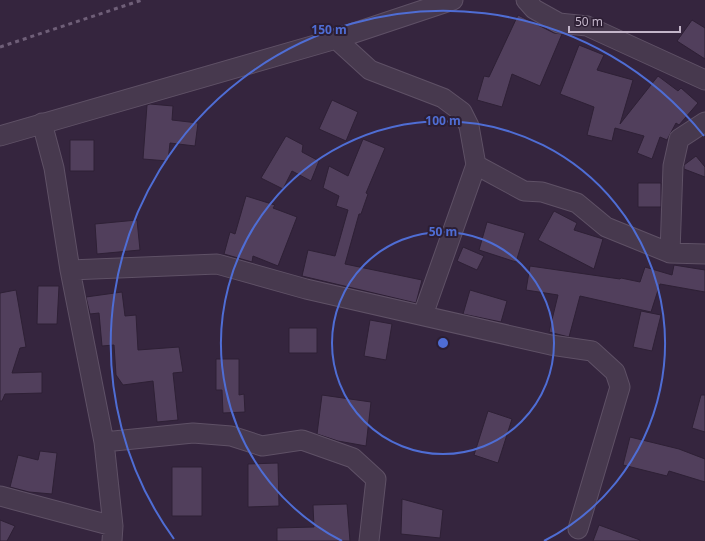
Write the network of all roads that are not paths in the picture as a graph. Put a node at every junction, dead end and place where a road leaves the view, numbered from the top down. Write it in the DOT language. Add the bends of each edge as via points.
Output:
graph roads {
  1 [pos="453,0"];
  2 [pos="526,0"];
  3 [pos="336,39"];
  4 [pos="705,80"];
  5 [pos="705,122"];
  6 [pos="42,123"];
  7 [pos="0,136"];
  8 [pos="476,165"];
  9 [pos="670,252"];
  10 [pos="705,254"];
  11 [pos="70,270"];
  12 [pos="423,315"];
  13 [pos="104,442"];
  14 [pos="0,496"];
  15 [pos="578,529"];
  16 [pos="113,533"];
  17 [pos="369,541"];
  1 -- 3 [label="street"];
  2 -- 4 [label="street" via="534,9 559,23 587,26"];
  3 -- 6 [label="street"];
  3 -- 8 [label="street" via="370,70 444,98 462,112 469,126"];
  5 -- 9 [label="street" via="679,139 673,166"];
  6 -- 7 [label="street"];
  6 -- 11 [label="street" via="54,168"];
  8 -- 9 [label="street" via="524,191 542,192 577,203 606,227"];
  8 -- 12 [label="street"];
  9 -- 10 [label="street"];
  11 -- 12 [label="street" via="217,264 306,289"];
  11 -- 13 [label="street"];
  12 -- 15 [label="street" via="551,345 592,351 615,372 620,387"];
  13 -- 16 [label="street"];
  13 -- 17 [label="street" via="194,434 231,436 262,446 302,440 353,458 376,479"];
  14 -- 16 [label="street"];
}
